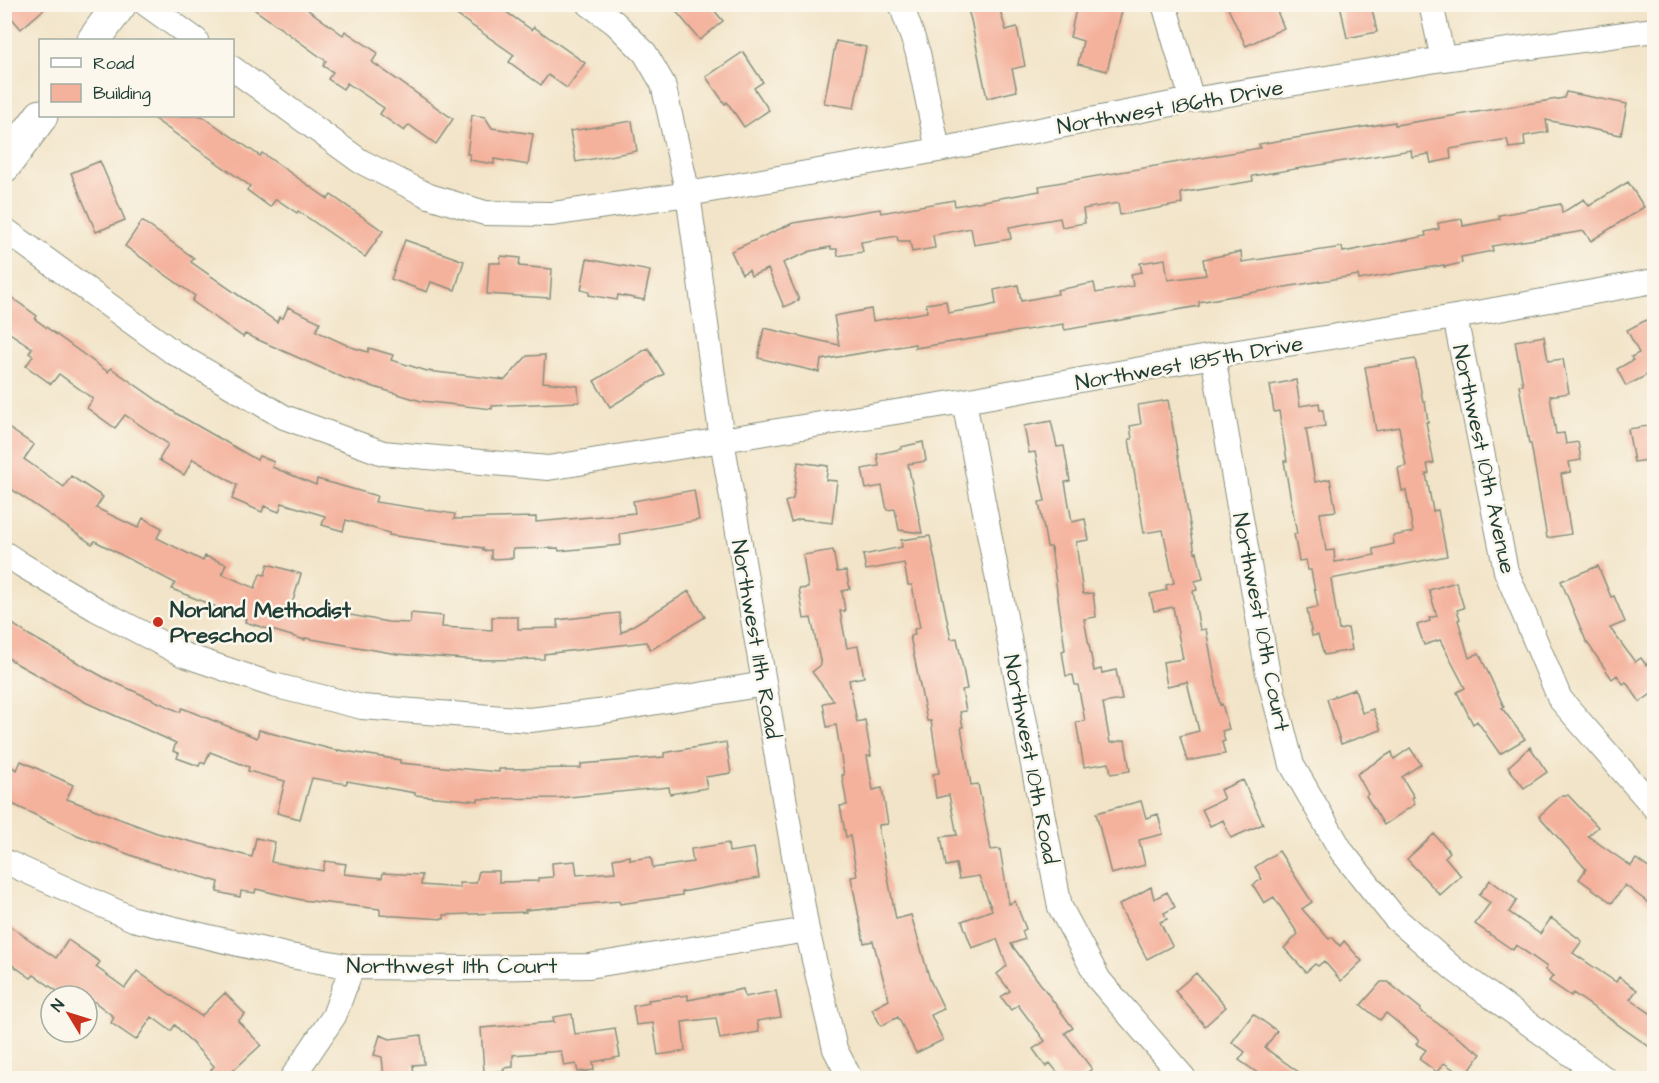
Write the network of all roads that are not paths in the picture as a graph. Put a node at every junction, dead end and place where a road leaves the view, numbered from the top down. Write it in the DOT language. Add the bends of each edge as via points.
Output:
graph roads {
  1 [pos="120,4"];
  2 [pos="147,4"];
  3 [pos="589,4"];
  4 [pos="901,4"];
  5 [pos="1164,4"];
  6 [pos="1431,4"];
  7 [pos="1654,30"];
  8 [pos="95,39"];
  9 [pos="195,39"];
  10 [pos="1443,59"];
  11 [pos="234,69"];
  12 [pos="1191,100"];
  13 [pos="39,117"];
  14 [pos="938,150"];
  15 [pos="4,166"];
  16 [pos="688,194"];
  17 [pos="4,229"];
  18 [pos="1654,280"];
  19 [pos="1455,317"];
  20 [pos="1213,356"];
  21 [pos="964,401"];
  22 [pos="722,440"];
  23 [pos="4,553"];
  24 [pos="764,684"];
  25 [pos="1654,807"];
  26 [pos="4,861"];
  27 [pos="807,930"];
  28 [pos="352,967"];
  29 [pos="292,1078"];
  30 [pos="850,1078"];
  31 [pos="1184,1078"];
  32 [pos="1605,1078"];
  1 -- 8 [label="street"];
  2 -- 9 [label="street"];
  3 -- 16 [label="street" via="645,53 663,84"];
  4 -- 14 [label="street" via="918,53"];
  5 -- 12 [label="street"];
  6 -- 10 [label="street"];
  7 -- 10 [label="street, Northwest 186th Drive"];
  10 -- 12 [label="street, Northwest 186th Drive"];
  11 -- 16 [label="street" via="360,161 429,196 485,213 552,214"];
  12 -- 14 [label="street, Northwest 186th Drive"];
  13 -- 15 [label="street"];
  14 -- 16 [label="street, Northwest 186th Drive"];
  16 -- 22 [label="street, Northwest 11th Road"];
  17 -- 22 [label="street, Northwest 185th Drive" via="183,358 284,417 383,453 548,468"];
  18 -- 19 [label="street, Northwest 185th Drive"];
  19 -- 20 [label="street, Northwest 185th Drive"];
  19 -- 25 [label="street, Northwest 10th Avenue" via="1506,571 1560,699"];
  20 -- 21 [label="street, Northwest 185th Drive"];
  20 -- 32 [label="street, Northwest 10th Court" via="1267,669 1292,765 1342,852 1395,918 1455,970"];
  21 -- 22 [label="street, Northwest 185th Drive"];
  21 -- 31 [label="street, Northwest 10th Road" via="1060,907 1099,980"];
  22 -- 24 [label="street, Northwest 11th Road"];
  23 -- 24 [label="street" via="96,609 184,655 273,685 362,707 530,720"];
  24 -- 27 [label="street, Northwest 11th Road"];
  26 -- 28 [label="street, Northwest 11th Court" via="133,919"];
  27 -- 28 [label="street, Northwest 11th Court" via="589,966"];
  27 -- 30 [label="street, Northwest 11th Road" via="835,1049"];
  28 -- 29 [label="street" via="334,1016"];
}
